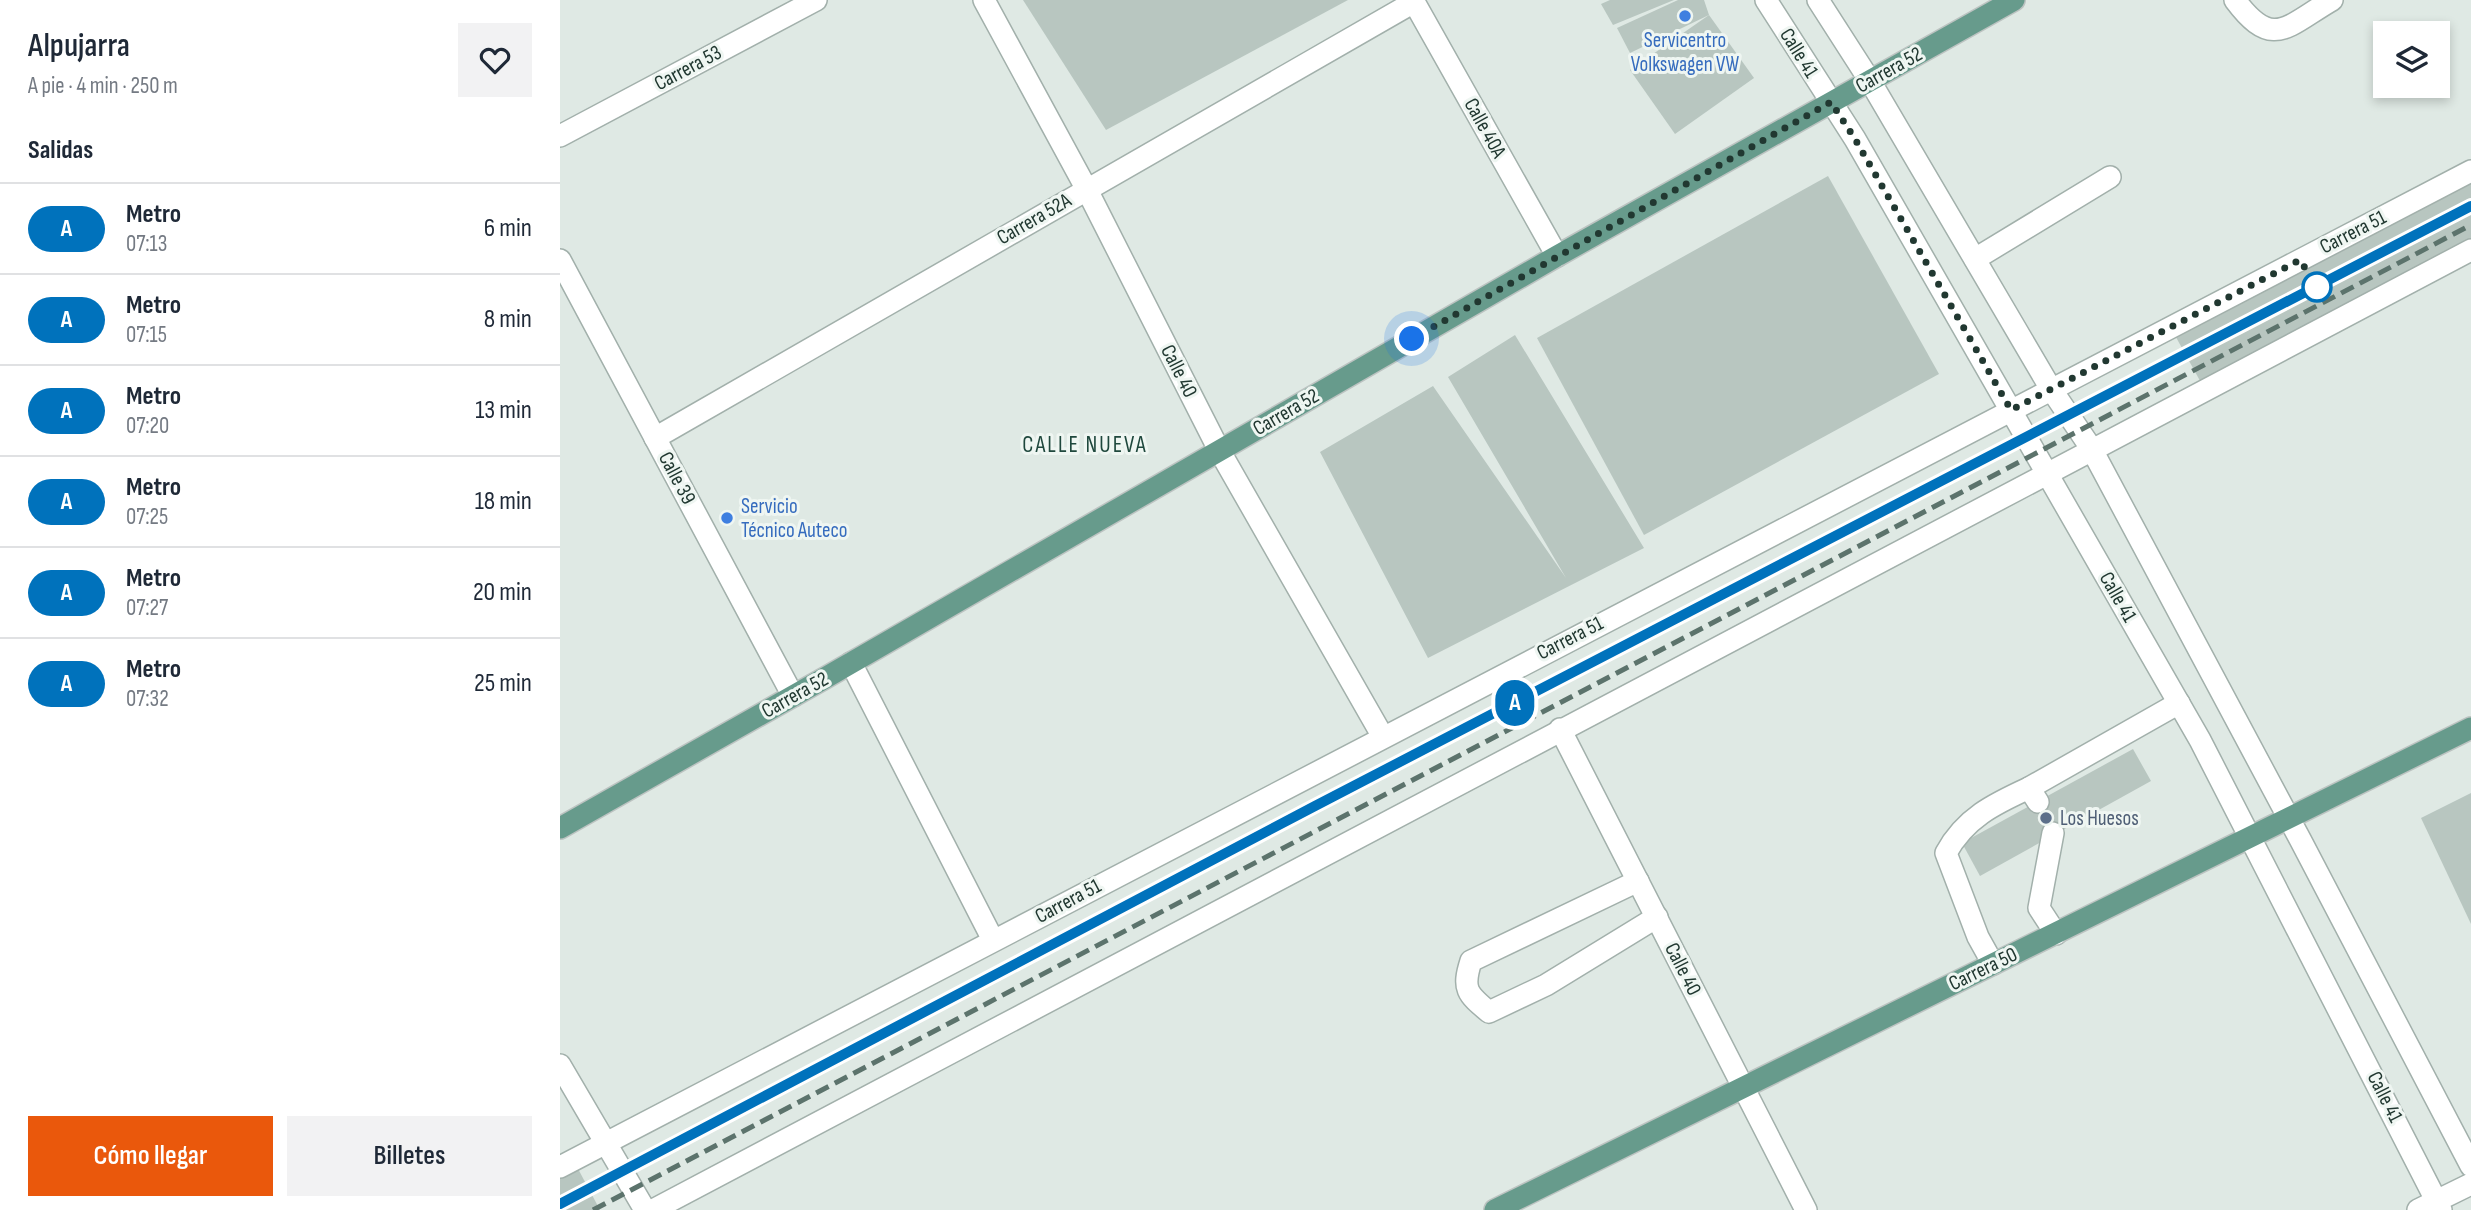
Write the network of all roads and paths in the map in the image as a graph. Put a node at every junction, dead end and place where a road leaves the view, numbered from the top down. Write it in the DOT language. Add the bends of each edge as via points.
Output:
graph roads {
  1 [pos="816,0"];
  2 [pos="984,0"];
  3 [pos="1766,0"];
  4 [pos="1818,0"];
  5 [pos="2014,0"];
  6 [pos="2235,0"];
  7 [pos="2332,0"];
  8 [pos="1413,1"];
  9 [pos="1870,80"];
  10 [pos="1831,102"];
  11 [pos="560,136"];
  12 [pos="2471,171"];
  13 [pos="2110,177"];
  14 [pos="1086,188"];
  15 [pos="2471,250"];
  16 [pos="1556,256"];
  17 [pos="1975,258"];
  18 [pos="560,260"];
  19 [pos="2051,389"];
  20 [pos="2011,410"];
  21 [pos="655,438"];
  22 [pos="2091,448"];
  23 [pos="1219,450"];
  24 [pos="2046,472"];
  25 [pos="851,663"];
  26 [pos="793,696"];
  27 [pos="2179,702"];
  28 [pos="2471,728"];
  29 [pos="1560,729"];
  30 [pos="1383,737"];
  31 [pos="2289,817"];
  32 [pos="560,828"];
  33 [pos="2053,833"];
  34 [pos="2250,836"];
  35 [pos="1638,881"];
  36 [pos="1657,917"];
  37 [pos="2056,934"];
  38 [pos="993,940"];
  39 [pos="1993,964"];
  40 [pos="560,1065"];
  41 [pos="1743,1087"];
  42 [pos="605,1143"];
  43 [pos="2471,1166"];
  44 [pos="560,1167"];
  45 [pos="2471,1184"];
  46 [pos="2431,1207"];
  47 [pos="645,1210"];
  48 [pos="653,1210"];
  49 [pos="1495,1210"];
  50 [pos="1806,1210"];
  1 -- 11 [label="street, Carrera 53"];
  2 -- 14 [label="street, Calle 40"];
  3 -- 10 [label="street, Calle 41"];
  4 -- 9 [label="street, Calle 41"];
  5 -- 9 [label="main road, Carrera 52"];
  6 -- 7 [label="street" via="2251,22 2279,31"];
  8 -- 14 [label="street, Carrera 52A"];
  8 -- 16 [label="street, Calle 40A"];
  9 -- 10 [label="main road, Carrera 52"];
  9 -- 17 [label="street, Calle 41"];
  10 -- 16 [label="main road, Carrera 52"];
  10 -- 20 [label="street, Calle 41"];
  12 -- 19 [label="street, Carrera 51"];
  13 -- 17 [label="street"];
  14 -- 21 [label="street, Carrera 52A"];
  14 -- 23 [label="street, Calle 40"];
  15 -- 22 [label="street"];
  16 -- 23 [label="main road, Carrera 52"];
  17 -- 19 [label="street, Calle 41"];
  18 -- 21 [label="street, Calle 39"];
  19 -- 20 [label="street, Carrera 51"];
  19 -- 22 [label="street, Calle 41"];
  20 -- 24 [label="street, Calle 41"];
  20 -- 30 [label="street, Carrera 51"];
  21 -- 26 [label="street, Calle 39"];
  22 -- 24 [label="street"];
  22 -- 31 [label="street, Calle 41"];
  23 -- 25 [label="main road, Carrera 52"];
  23 -- 30 [label="street, Calle 40"];
  24 -- 27 [label="street, Calle 41"];
  24 -- 29 [label="street"];
  25 -- 26 [label="main road, Carrera 52"];
  25 -- 38 [label="street"];
  26 -- 32 [label="main road, Carrera 52"];
  27 -- 34 [label="street, Calle 41"];
  27 -- 39 [label="street" via="2033,795 1985,808 1956,834 1946,853"];
  28 -- 31 [label="main road, Carrera 50"];
  29 -- 35 [label="street, Calle 40"];
  29 -- 48 [label="street"];
  30 -- 38 [label="street, Carrera 51"];
  31 -- 34 [label="main road, Carrera 50"];
  31 -- 43 [label="street, Calle 41"];
  33 -- 37 [label="street" via="2039,908"];
  34 -- 37 [label="main road, Carrera 50"];
  34 -- 46 [label="street, Calle 41"];
  35 -- 36 [label="street, Calle 40"];
  35 -- 36 [label="street" via="1471,961 1466,979 1470,996 1489,1012 1546,985"];
  36 -- 41 [label="street, Calle 40"];
  37 -- 39 [label="main road, Carrera 50"];
  38 -- 42 [label="street, Carrera 51"];
  39 -- 41 [label="main road, Carrera 50"];
  40 -- 42 [label="street"];
  41 -- 49 [label="main road, Carrera 50"];
  41 -- 50 [label="street, Calle 40"];
  42 -- 44 [label="street, Carrera 51"];
  42 -- 47 [label="street"];
  45 -- 46 [label="street"];
}
